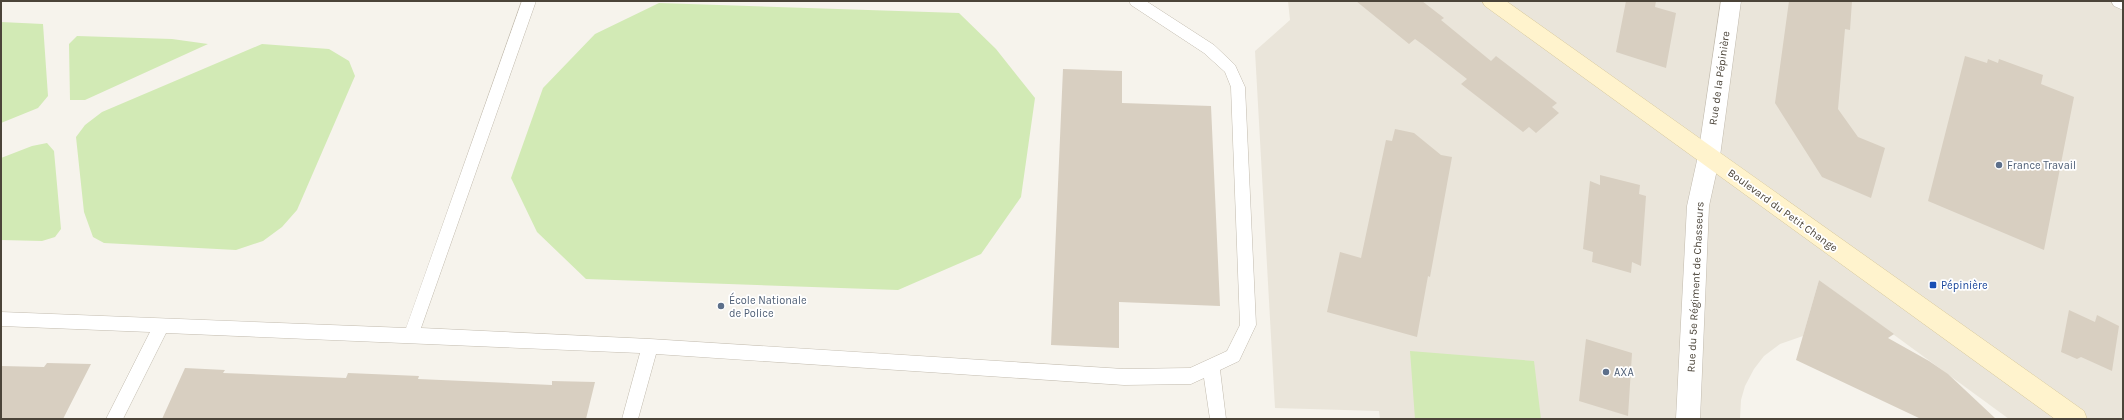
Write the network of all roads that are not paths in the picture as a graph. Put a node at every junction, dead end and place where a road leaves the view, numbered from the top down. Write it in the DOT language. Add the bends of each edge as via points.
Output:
graph roads {
  1 [pos="528,1"];
  2 [pos="1136,1"];
  3 [pos="1492,1"];
  4 [pos="1731,1"];
  5 [pos="1708,156"];
  6 [pos="1,319"];
  7 [pos="161,326"];
  8 [pos="412,335"];
  9 [pos="650,346"];
  10 [pos="1211,366"];
  11 [pos="114,419"];
  12 [pos="630,419"];
  13 [pos="1218,419"];
  14 [pos="1688,419"];
  15 [pos="2075,419"];
  1 -- 8 [label="lane"];
  2 -- 10 [label="lane" via="1209,49 1230,69 1238,87 1248,325 1233,356"];
  3 -- 5 [label="main road, Boulevard du Petit Change"];
  4 -- 5 [label="street, Rue de la Pépinière"];
  5 -- 14 [label="street, Rue du 5e Régiment de Chasseurs" via="1698,206"];
  5 -- 15 [label="main road, Boulevard du Petit Change"];
  6 -- 7 [label="lane"];
  7 -- 8 [label="lane"];
  7 -- 11 [label="lane"];
  8 -- 9 [label="lane"];
  9 -- 10 [label="lane" via="1124,377 1191,376"];
  9 -- 12 [label="lane"];
  10 -- 13 [label="lane"];
}
